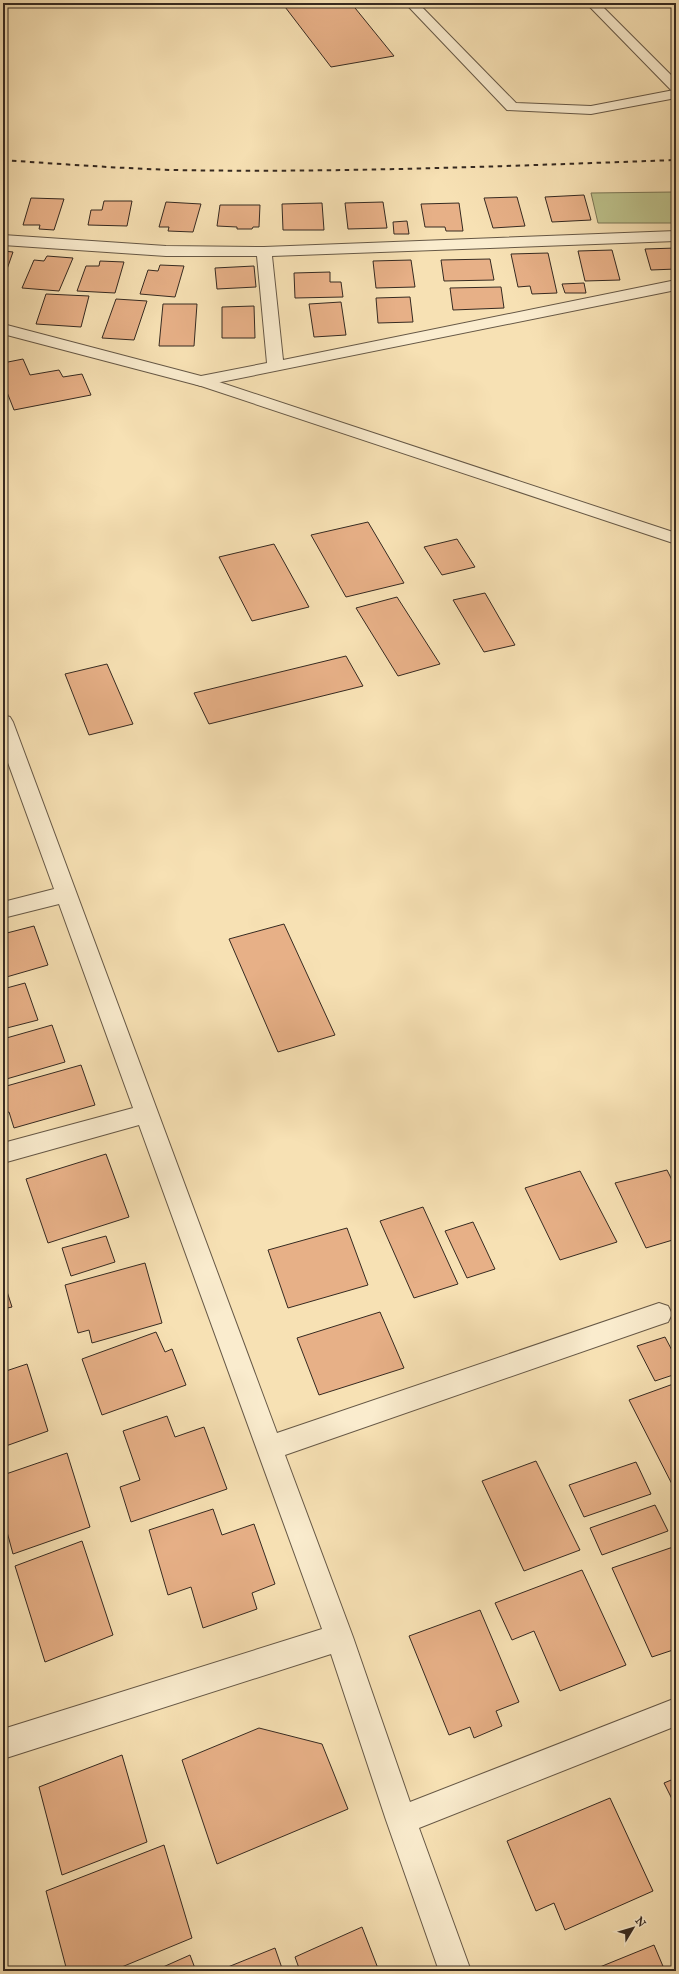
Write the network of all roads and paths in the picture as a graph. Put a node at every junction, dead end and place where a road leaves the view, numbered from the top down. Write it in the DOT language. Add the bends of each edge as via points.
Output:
graph roads {
  1 [pos="411,3"];
  2 [pos="592,3"];
  3 [pos="676,88"];
  4 [pos="676,94"];
  5 [pos="676,236"];
  6 [pos="3,240"];
  7 [pos="264,252"];
  8 [pos="676,285"];
  9 [pos="3,329"];
  10 [pos="275,365"];
  11 [pos="201,381"];
  12 [pos="676,539"];
  13 [pos="3,722"];
  14 [pos="66,894"];
  15 [pos="3,910"];
  16 [pos="146,1114"];
  17 [pos="3,1153"];
  18 [pos="659,1314"];
  19 [pos="269,1448"];
  20 [pos="338,1637"];
  21 [pos="676,1712"];
  22 [pos="3,1744"];
  23 [pos="401,1820"];
  24 [pos="455,1971"];
  1 -- 4 [label="lane" via="512,107 591,110"];
  2 -- 3 [label="lane"];
  5 -- 7 [label="street"];
  6 -- 7 [label="street" via="166,251"];
  7 -- 10 [label="street"];
  8 -- 10 [label="street"];
  9 -- 11 [label="street"];
  10 -- 11 [label="street"];
  11 -- 12 [label="lane"];
  13 -- 14 [label="street"];
  14 -- 15 [label="street"];
  14 -- 16 [label="street"];
  16 -- 17 [label="street"];
  16 -- 19 [label="street"];
  18 -- 19 [label="street"];
  19 -- 20 [label="street"];
  20 -- 22 [label="street"];
  20 -- 23 [label="street"];
  21 -- 23 [label="street"];
  23 -- 24 [label="street"];
}
